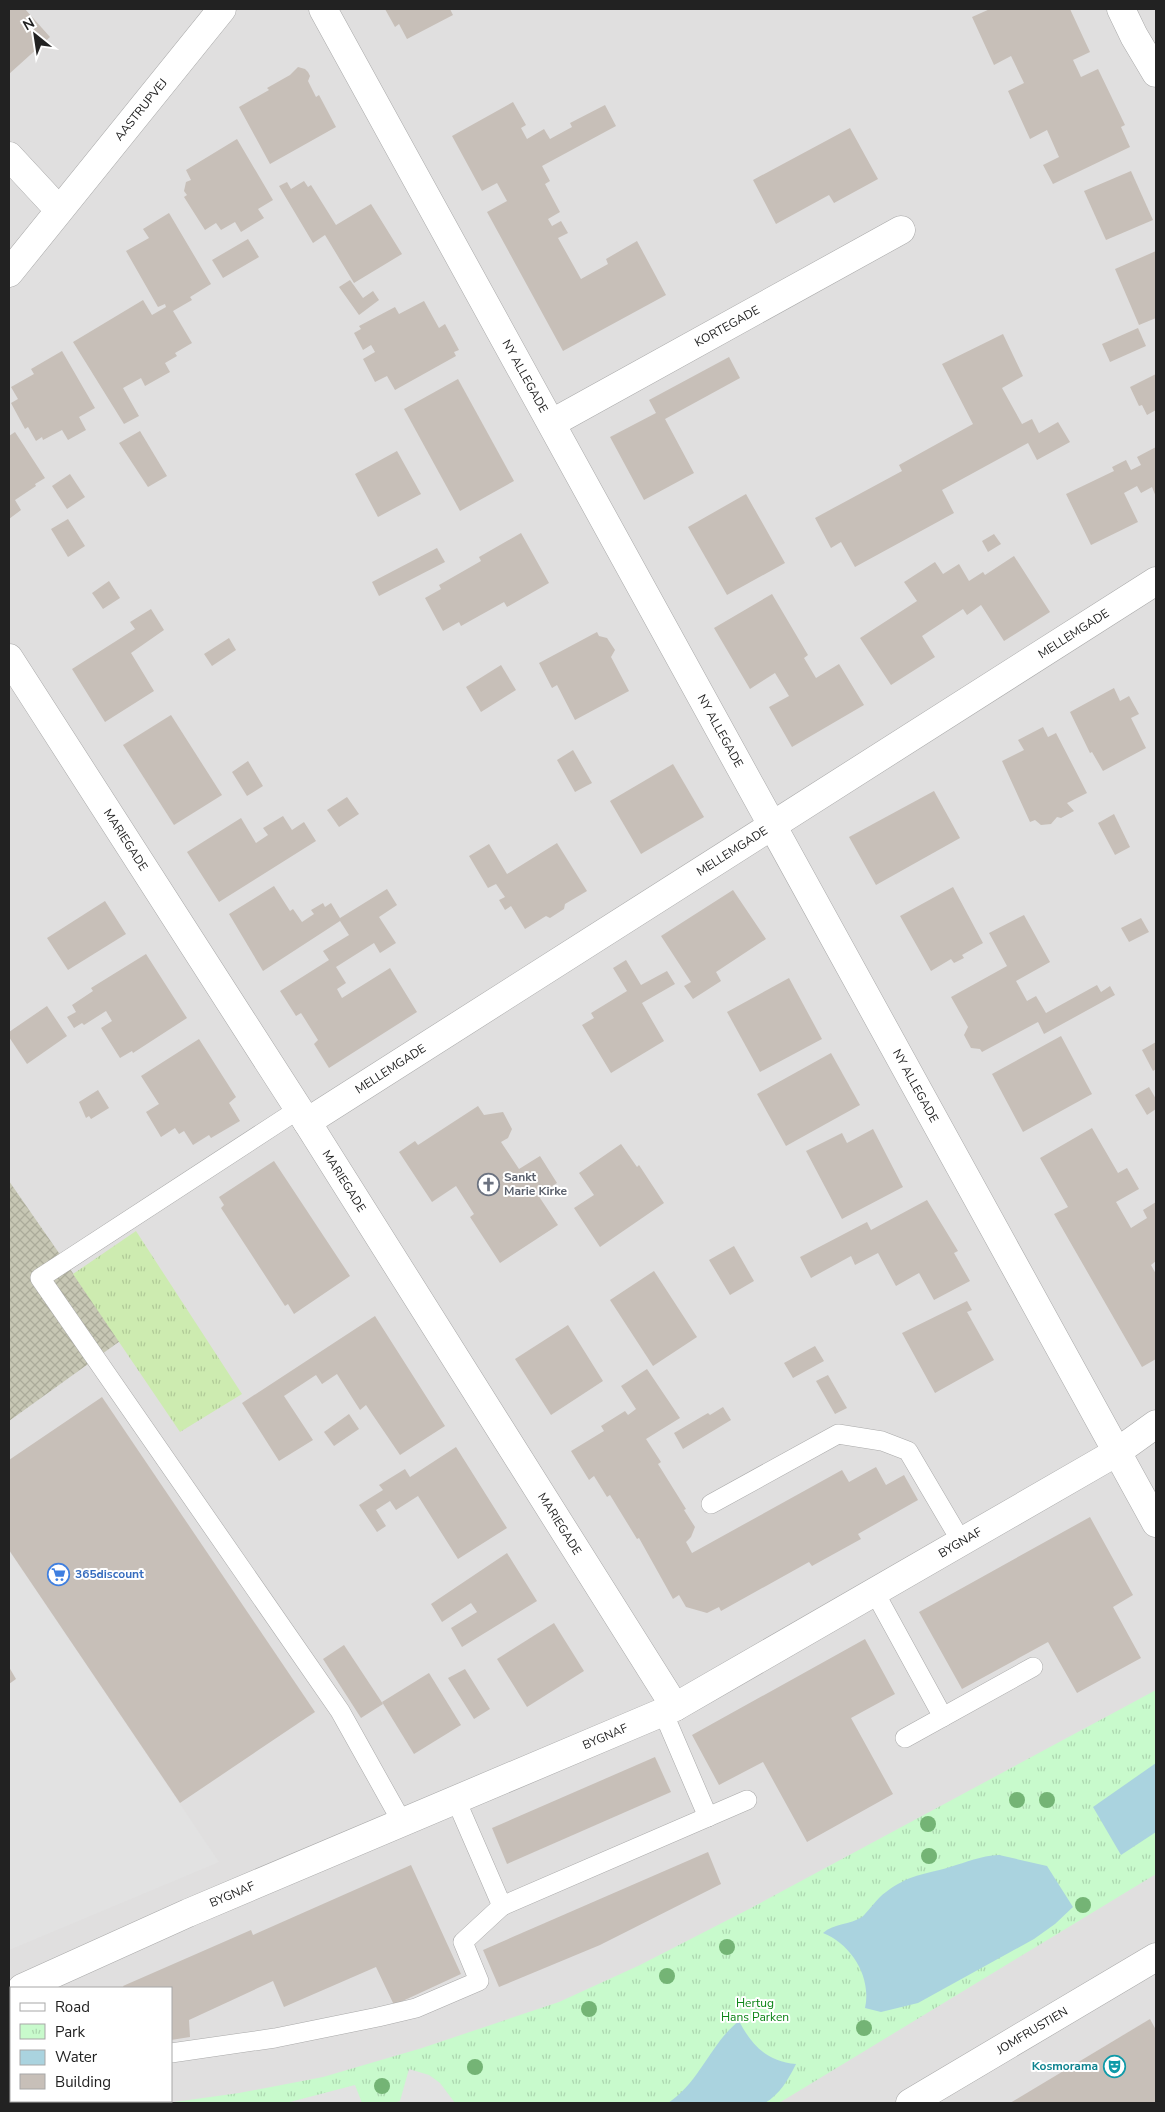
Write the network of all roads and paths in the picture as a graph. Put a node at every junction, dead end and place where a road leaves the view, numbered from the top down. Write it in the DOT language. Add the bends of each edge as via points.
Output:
graph roads {
  1 [pos="222,9"];
  2 [pos="323,9"];
  3 [pos="1121,9"];
  4 [pos="1156,73"];
  5 [pos="9,156"];
  6 [pos="59,210"];
  7 [pos="901,230"];
  8 [pos="9,272"];
  9 [pos="552,423"];
  10 [pos="1156,581"];
  11 [pos="9,658"];
  12 [pos="773,826"];
  13 [pos="303,1115"];
  14 [pos="1156,1424"];
  15 [pos="1117,1452"];
  16 [pos="711,1504"];
  17 [pos="1156,1524"];
  18 [pos="961,1541"];
  19 [pos="874,1592"];
  20 [pos="1033,1668"];
  21 [pos="669,1709"];
  22 [pos="943,1717"];
  23 [pos="905,1738"];
  24 [pos="456,1800"];
  25 [pos="747,1800"];
  26 [pos="708,1817"];
  27 [pos="402,1822"];
  28 [pos="502,1906"];
  29 [pos="1156,1957"];
  30 [pos="27,1987"];
  31 [pos="172,2053"];
  32 [pos="910,2103"];
  1 -- 6 [label="street, AASTRUPVEJ"];
  2 -- 9 [label="street, NY ALLEGADE"];
  3 -- 4 [label="street"];
  5 -- 6 [label="street"];
  6 -- 8 [label="street, AASTRUPVEJ"];
  7 -- 9 [label="street, KORTEGADE"];
  9 -- 12 [label="street, NY ALLEGADE"];
  10 -- 12 [label="street, MELLEMGADE"];
  11 -- 13 [label="street, MARIEGADE"];
  12 -- 13 [label="street, MELLEMGADE"];
  12 -- 15 [label="street, NY ALLEGADE"];
  13 -- 21 [label="street, MARIEGADE"];
  13 -- 27 [label="lane, MELLEMGADE" via="40,1278 340,1711"];
  14 -- 15 [label="street, BYGNAF"];
  15 -- 17 [label="street, NY ALLEGADE"];
  15 -- 18 [label="street, BYGNAF"];
  16 -- 18 [label="lane" via="838,1434 882,1440 908,1452"];
  18 -- 19 [label="street, BYGNAF"];
  19 -- 21 [label="street, BYGNAF"];
  19 -- 22 [label="lane"];
  20 -- 22 [label="lane"];
  21 -- 24 [label="street, BYGNAF"];
  21 -- 26 [label="lane"];
  22 -- 23 [label="lane"];
  24 -- 27 [label="street, BYGNAF"];
  24 -- 28 [label="lane"];
  25 -- 26 [label="lane"];
  26 -- 28 [label="lane"];
  27 -- 30 [label="street, BYGNAF" via="188,1913"];
  28 -- 31 [label="lane" via="463,1942 479,1980 416,2008 378,2018 276,2038"];
  29 -- 32 [label="street, JOMFRUSTIEN"];
}
